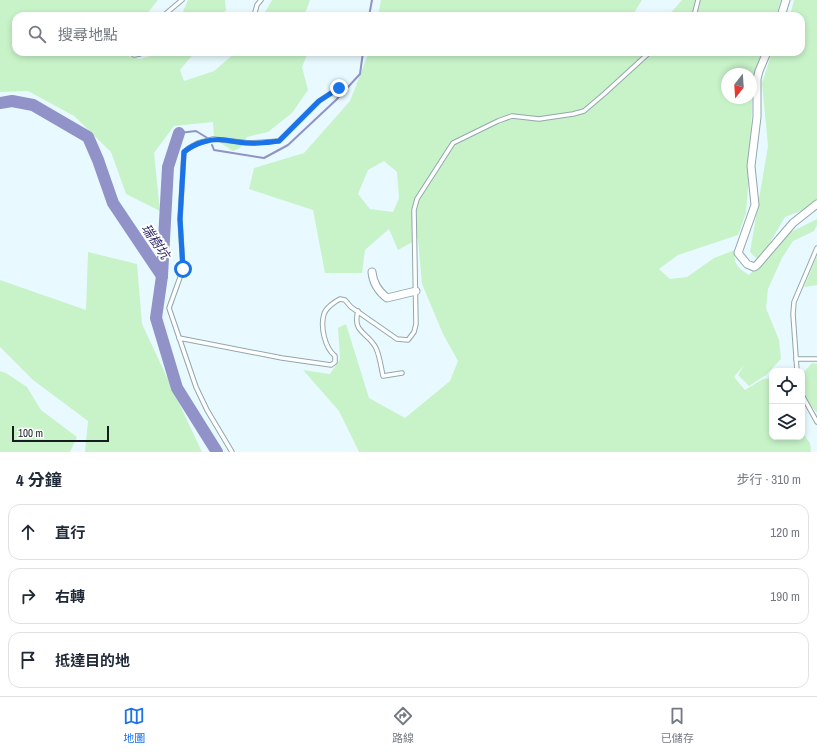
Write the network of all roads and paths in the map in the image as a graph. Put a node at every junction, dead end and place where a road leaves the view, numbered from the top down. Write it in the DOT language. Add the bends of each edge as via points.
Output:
graph roads {
  1 [pos="182,0"];
  2 [pos="262,0"];
  3 [pos="698,0"];
  4 [pos="786,0"];
  5 [pos="168,12"];
  6 [pos="255,12"];
  7 [pos="695,12"];
  8 [pos="782,12"];
  9 [pos="646,56"];
  10 [pos="765,56"];
  11 [pos="339,88"];
  12 [pos="817,204"];
  13 [pos="817,248"];
  14 [pos="372,272"];
  15 [pos="416,291"];
  16 [pos="358,311"];
  17 [pos="179,338"];
  18 [pos="796,359"];
  19 [pos="817,359"];
  20 [pos="797,368"];
  21 [pos="402,373"];
  22 [pos="805,400"];
  23 [pos="817,422"];
  24 [pos="232,452"];
  1 -- 5 [label="lane"];
  2 -- 6 [label="lane"];
  3 -- 7 [label="lane"];
  4 -- 8 [label="street"];
  9 -- 15 [label="lane" via="584,111 539,119 512,116 453,143 417,199 414,210"];
  10 -- 12 [label="street" via="757,79 757,117 751,166 755,205 738,252 747,264 754,267 793,223"];
  11 -- 17 [label="lane" via="319,101 279,141 250,143 213,139 198,143 184,152 180,219 183,269 169,308"];
  13 -- 18 [label="lane" via="794,302"];
  14 -- 15 [label="street" via="373,281 387,298"];
  15 -- 16 [label="lane" via="416,324 408,340 397,339"];
  16 -- 17 [label="lane" via="340,299 324,313 325,337 330,352 335,356 331,365"];
  16 -- 21 [label="lane" via="358,329 376,348 383,376"];
  17 -- 24 [label="lane" via="196,387"];
  18 -- 19 [label="lane"];
  18 -- 20 [label="lane"];
  22 -- 23 [label="lane"];
}
